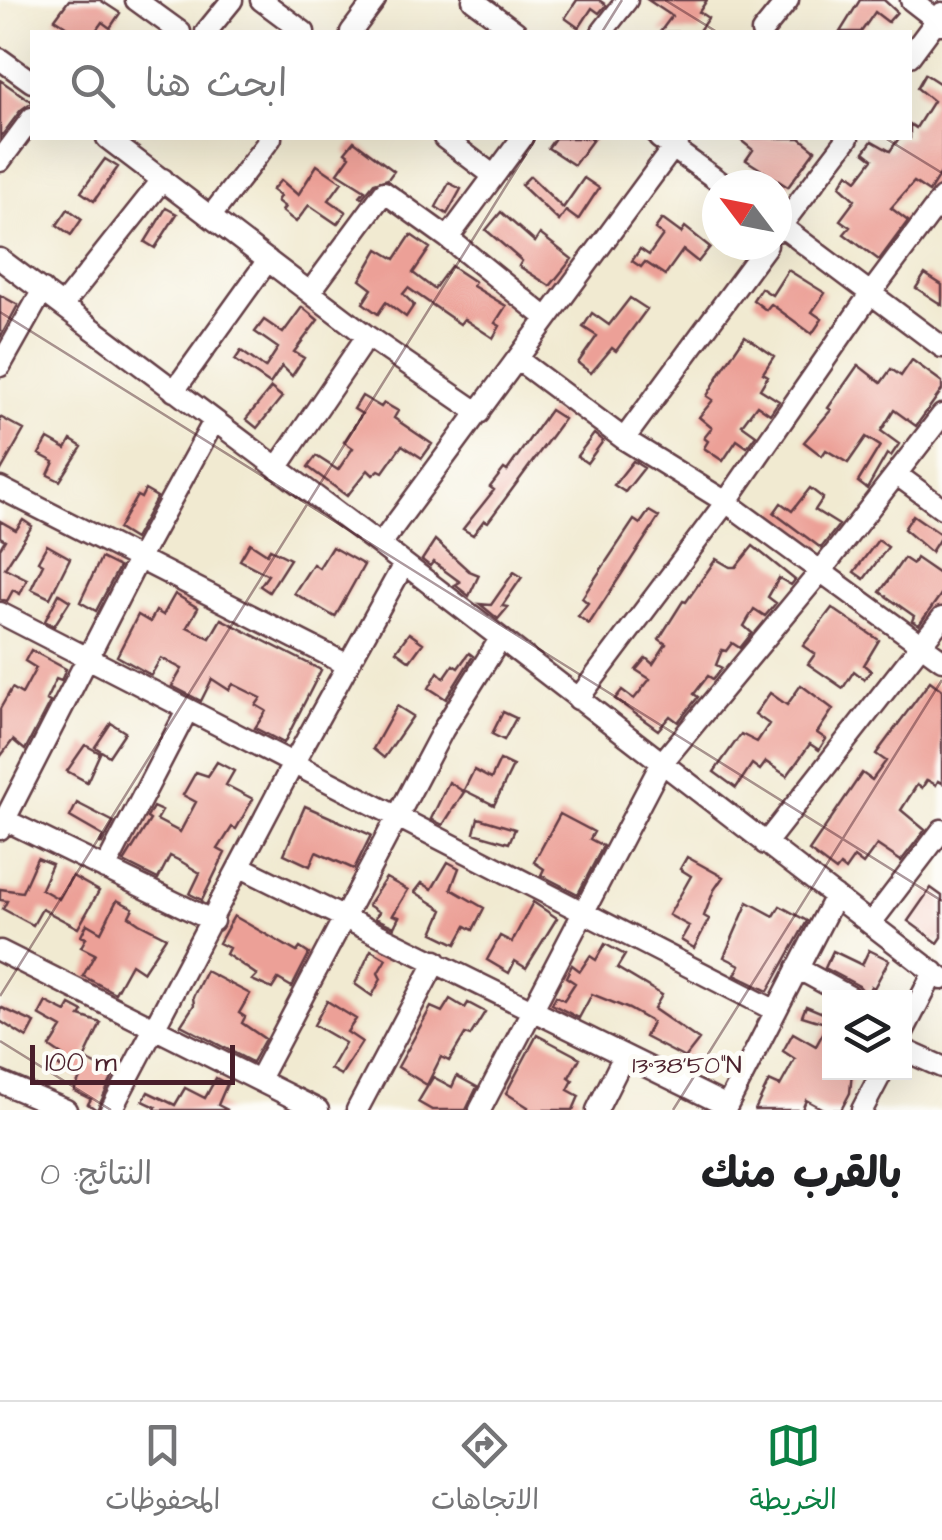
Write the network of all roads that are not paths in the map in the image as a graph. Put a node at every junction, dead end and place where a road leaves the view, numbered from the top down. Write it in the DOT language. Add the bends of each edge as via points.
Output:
graph roads {
  1 [pos="136,0"];
  2 [pos="232,0"];
  3 [pos="261,0"];
  4 [pos="375,0"];
  5 [pos="473,0"];
  6 [pos="627,0"];
  7 [pos="788,0"];
  8 [pos="911,0"];
  9 [pos="940,20"];
  10 [pos="177,30"];
  11 [pos="208,30"];
  12 [pos="301,30"];
  13 [pos="352,30"];
  14 [pos="513,30"];
  15 [pos="604,30"];
  16 [pos="764,30"];
  17 [pos="912,54"];
  18 [pos="0,58"];
  19 [pos="30,80"];
  20 [pos="30,121"];
  21 [pos="117,140"];
  22 [pos="269,140"];
  23 [pos="447,140"];
  24 [pos="521,140"];
  25 [pos="846,140"];
  26 [pos="670,141"];
  27 [pos="0,161"];
  28 [pos="706,170"];
  29 [pos="494,176"];
  30 [pos="164,179"];
  31 [pos="942,198"];
  32 [pos="792,209"];
  33 [pos="211,216"];
  34 [pos="792,237"];
  35 [pos="448,238"];
  36 [pos="0,258"];
  37 [pos="268,260"];
  38 [pos="756,260"];
  39 [pos="43,290"];
  40 [pos="310,292"];
  41 [pos="871,294"];
  42 [pos="63,304"];
  43 [pos="546,317"];
  44 [pos="367,336"];
  45 [pos="942,348"];
  46 [pos="516,359"];
  47 [pos="0,366"];
  48 [pos="174,390"];
  49 [pos="479,413"];
  50 [pos="942,415"];
  51 [pos="214,421"];
  52 [pos="624,439"];
  53 [pos="276,468"];
  54 [pos="896,474"];
  55 [pos="0,488"];
  56 [pos="726,502"];
  57 [pos="942,508"];
  58 [pos="380,545"];
  59 [pos="139,558"];
  60 [pos="404,564"];
  61 [pos="820,572"];
  62 [pos="0,613"];
  63 [pos="942,618"];
  64 [pos="500,639"];
  65 [pos="921,645"];
  66 [pos="89,658"];
  67 [pos="942,660"];
  68 [pos="348,665"];
  69 [pos="578,699"];
  70 [pos="187,711"];
  71 [pos="293,764"];
  72 [pos="660,764"];
  73 [pos="396,816"];
  74 [pos="2,824"];
  75 [pos="942,830"];
  76 [pos="766,844"];
  77 [pos="241,867"];
  78 [pos="105,869"];
  79 [pos="834,896"];
  80 [pos="582,914"];
  81 [pos="342,918"];
  82 [pos="213,921"];
  83 [pos="871,923"];
  84 [pos="0,951"];
  85 [pos="436,961"];
  86 [pos="797,968"];
  87 [pos="938,976"];
  88 [pos="837,990"];
  89 [pos="532,1010"];
  90 [pos="776,1011"];
  91 [pos="912,1016"];
  92 [pos="156,1027"];
  93 [pos="912,1053"];
  94 [pos="624,1056"];
  95 [pos="942,1066"];
  96 [pos="259,1078"];
  97 [pos="878,1080"];
  98 [pos="1,1085"];
  99 [pos="726,1108"];
  100 [pos="66,1110"];
  101 [pos="112,1110"];
  102 [pos="318,1110"];
  103 [pos="357,1110"];
  104 [pos="480,1110"];
  105 [pos="597,1110"];
  106 [pos="862,1110"];
  1 -- 10 [label="street"];
  2 -- 11 [label="street"];
  3 -- 12 [label="street"];
  4 -- 13 [label="street"];
  5 -- 14 [label="street"];
  6 -- 15 [label="street"];
  7 -- 16 [label="street"];
  8 -- 9 [label="street"];
  9 -- 17 [label="street"];
  18 -- 19 [label="street"];
  20 -- 27 [label="street"];
  21 -- 30 [label="street"];
  22 -- 33 [label="street"];
  23 -- 29 [label="street"];
  24 -- 29 [label="street"];
  25 -- 32 [label="street"];
  26 -- 28 [label="street"];
  26 -- 43 [label="street"];
  29 -- 35 [label="street"];
  30 -- 33 [label="street"];
  30 -- 42 [label="street"];
  31 -- 41 [label="street"];
  33 -- 37 [label="street"];
  34 -- 41 [label="street"];
  35 -- 40 [label="street" via="384,192"];
  35 -- 43 [label="street"];
  36 -- 39 [label="street"];
  37 -- 40 [label="street"];
  37 -- 48 [label="street"];
  38 -- 52 [label="street"];
  39 -- 42 [label="street"];
  39 -- 47 [label="street"];
  40 -- 44 [label="street"];
  41 -- 45 [label="street"];
  41 -- 56 [label="street"];
  42 -- 48 [label="street"];
  43 -- 46 [label="street"];
  44 -- 49 [label="street"];
  44 -- 53 [label="street"];
  46 -- 49 [label="street"];
  46 -- 52 [label="street"];
  48 -- 51 [label="street"];
  49 -- 58 [label="street"];
  50 -- 54 [label="street"];
  51 -- 53 [label="street"];
  51 -- 59 [label="street"];
  52 -- 56 [label="street"];
  53 -- 58 [label="street"];
  54 -- 57 [label="street"];
  54 -- 61 [label="street"];
  55 -- 59 [label="street"];
  56 -- 61 [label="street"];
  56 -- 69 [label="street"];
  58 -- 60 [label="street"];
  59 -- 66 [label="street"];
  59 -- 68 [label="street"];
  60 -- 64 [label="street"];
  60 -- 68 [label="street"];
  61 -- 65 [label="street"];
  61 -- 72 [label="street"];
  62 -- 66 [label="street"];
  63 -- 65 [label="street"];
  64 -- 69 [label="street"];
  64 -- 73 [label="street"];
  65 -- 67 [label="street"];
  65 -- 76 [label="street"];
  66 -- 70 [label="street"];
  66 -- 74 [label="street"];
  68 -- 71 [label="street"];
  69 -- 72 [label="street"];
  70 -- 71 [label="street"];
  70 -- 78 [label="street"];
  71 -- 73 [label="street"];
  71 -- 77 [label="street"];
  72 -- 76 [label="street"];
  72 -- 80 [label="street"];
  73 -- 80 [label="street"];
  73 -- 81 [label="street"];
  74 -- 78 [label="street"];
  75 -- 83 [label="street"];
  76 -- 79 [label="street"];
  77 -- 81 [label="street"];
  77 -- 82 [label="street"];
  78 -- 82 [label="street"];
  79 -- 83 [label="street"];
  79 -- 86 [label="street"];
  80 -- 89 [label="street"];
  80 -- 90 [label="street"];
  81 -- 85 [label="street"];
  81 -- 96 [label="street"];
  82 -- 92 [label="street"];
  83 -- 87 [label="street"];
  84 -- 92 [label="street"];
  85 -- 89 [label="street"];
  85 -- 103 [label="street"];
  86 -- 88 [label="street"];
  86 -- 90 [label="street"];
  87 -- 91 [label="street"];
  89 -- 94 [label="street"];
  89 -- 104 [label="street"];
  90 -- 99 [label="street"];
  92 -- 96 [label="street"];
  92 -- 101 [label="street"];
  93 -- 95 [label="street"];
  94 -- 99 [label="street"];
  94 -- 105 [label="street"];
  96 -- 102 [label="street"];
  97 -- 106 [label="street"];
  98 -- 100 [label="street"];
}
